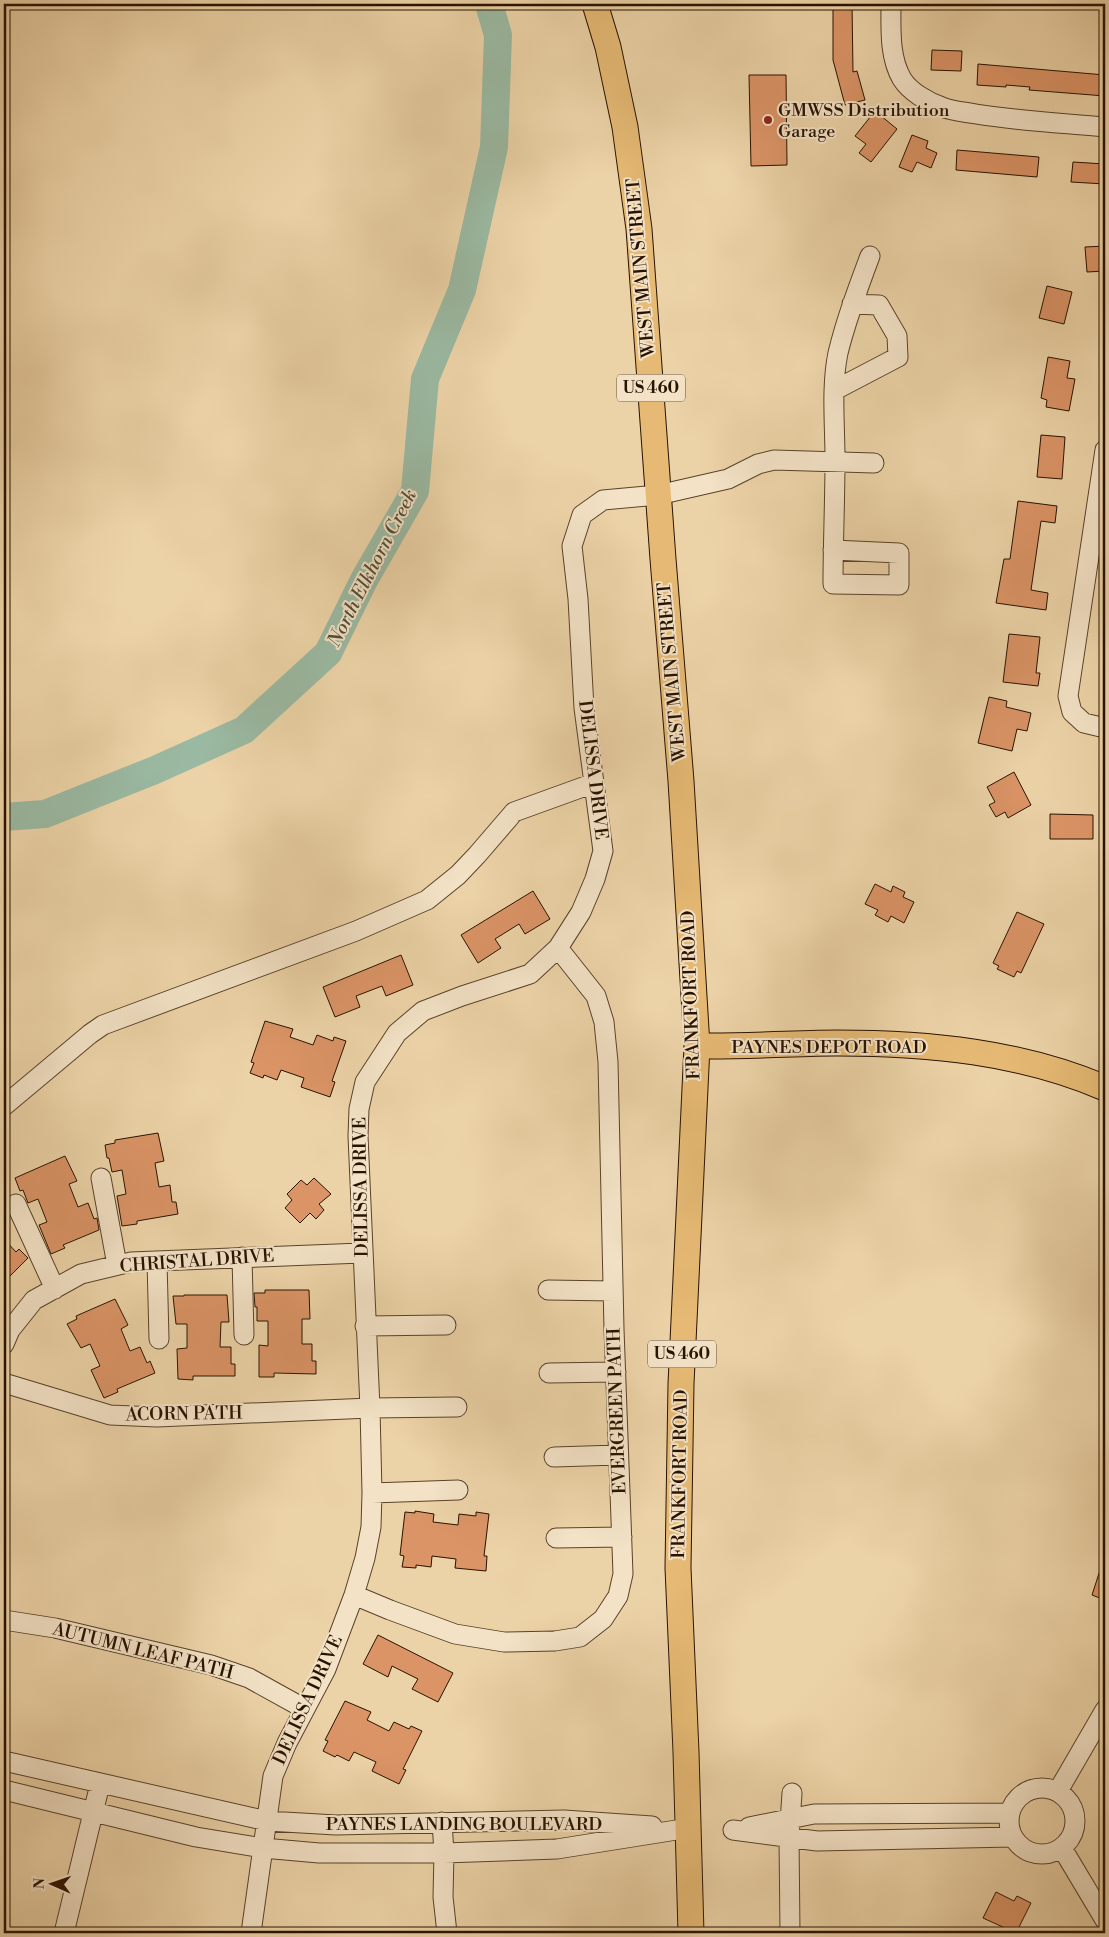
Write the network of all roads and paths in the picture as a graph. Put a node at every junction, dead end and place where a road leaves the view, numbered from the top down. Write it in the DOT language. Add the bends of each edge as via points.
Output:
graph roads {
  1 [pos="595,4"];
  2 [pos="891,4"];
  3 [pos="1105,127"];
  4 [pos="870,256"];
  5 [pos="852,304"];
  6 [pos="835,390"];
  7 [pos="1105,450"];
  8 [pos="835,462"];
  9 [pos="874,463"];
  10 [pos="658,496"];
  11 [pos="1100,524"];
  12 [pos="833,550"];
  13 [pos="1105,728"];
  14 [pos="680,776"];
  15 [pos="594,783"];
  16 [pos="558,948"];
  17 [pos="697,1046"];
  18 [pos="1105,1088"];
  19 [pos="4,1106"];
  20 [pos="101,1178"];
  21 [pos="16,1204"];
  22 [pos="362,1253"];
  23 [pos="242,1257"];
  24 [pos="158,1261"];
  25 [pos="117,1265"];
  26 [pos="54,1288"];
  27 [pos="548,1290"];
  28 [pos="613,1291"];
  29 [pos="446,1325"];
  30 [pos="365,1326"];
  31 [pos="6,1333"];
  32 [pos="244,1335"];
  33 [pos="159,1339"];
  34 [pos="616,1372"];
  35 [pos="550,1373"];
  36 [pos="4,1383"];
  37 [pos="457,1407"];
  38 [pos="370,1408"];
  39 [pos="618,1454"];
  40 [pos="554,1457"];
  41 [pos="458,1490"];
  42 [pos="372,1493"];
  43 [pos="622,1537"];
  44 [pos="556,1538"];
  45 [pos="354,1595"];
  46 [pos="4,1620"];
  47 [pos="305,1709"];
  48 [pos="1105,1710"];
  49 [pos="4,1761"];
  50 [pos="100,1784"];
  51 [pos="4,1790"];
  52 [pos="1058,1791"];
  53 [pos="792,1793"];
  54 [pos="93,1812"];
  55 [pos="1010,1812"];
  56 [pos="267,1822"];
  57 [pos="442,1822"];
  58 [pos="689,1828"];
  59 [pos="789,1828"];
  60 [pos="1013,1837"];
  61 [pos="263,1848"];
  62 [pos="1062,1848"];
  63 [pos="444,1853"];
  64 [pos="1105,1920"];
  65 [pos="64,1933"];
  66 [pos="251,1933"];
  67 [pos="447,1933"];
  68 [pos="692,1933"];
  69 [pos="790,1933"];
  1 -- 10 [label="main road, WEST MAIN STREET / US 460" via="617,84 633,179 647,323"];
  2 -- 3 [label="street" via="892,43 897,70 911,90 924,99 942,108 1007,119"];
  4 -- 5 [label="street"];
  5 -- 6 [label="street" via="838,355"];
  5 -- 6 [label="street" via="879,305 896,336 898,357"];
  6 -- 8 [label="street"];
  7 -- 11 [label="street"];
  8 -- 9 [label="street"];
  8 -- 10 [label="street" via="774,460 728,479"];
  8 -- 12 [label="street"];
  10 -- 14 [label="main road, WEST MAIN STREET / US 460"];
  10 -- 15 [label="street, DELISSA DRIVE" via="603,500 582,515 572,546 584,708"];
  11 -- 13 [label="street" via="1068,696 1072,712 1084,723"];
  14 -- 17 [label="main road, FRANKFORT ROAD / US 460"];
  15 -- 16 [label="street, DELISSA DRIVE" via="603,851 581,912"];
  15 -- 19 [label="street" via="514,812 464,869 427,900 347,935 104,1025"];
  16 -- 22 [label="street, DELISSA DRIVE" via="530,974 423,1011 397,1033 378,1060 365,1082 359,1109"];
  16 -- 28 [label="street, EVERGREEN PATH" via="596,996 604,1022 608,1062"];
  17 -- 18 [label="main road, PAYNES DEPOT ROAD" via="924,1045 978,1052 1051,1068"];
  17 -- 58 [label="main road, FRANKFORT ROAD / US 460" via="681,1384 678,1568"];
  20 -- 25 [label="street"];
  21 -- 26 [label="street"];
  22 -- 23 [label="street, CHRISTAL DRIVE"];
  22 -- 30 [label="street, DELISSA DRIVE"];
  23 -- 24 [label="street, CHRISTAL DRIVE"];
  23 -- 32 [label="street"];
  24 -- 25 [label="street, CHRISTAL DRIVE"];
  24 -- 33 [label="street"];
  25 -- 26 [label="street, CHRISTAL DRIVE" via="81,1274"];
  26 -- 31 [label="street, CHRISTAL DRIVE" via="34,1300"];
  27 -- 28 [label="street"];
  28 -- 34 [label="street, EVERGREEN PATH"];
  29 -- 30 [label="street"];
  30 -- 38 [label="street, DELISSA DRIVE"];
  34 -- 35 [label="street"];
  34 -- 39 [label="street, EVERGREEN PATH"];
  36 -- 38 [label="street, ACORN PATH" via="110,1415 157,1418"];
  37 -- 38 [label="street, ACORN PATH"];
  38 -- 42 [label="street, DELISSA DRIVE"];
  39 -- 40 [label="street"];
  39 -- 43 [label="street, EVERGREEN PATH"];
  41 -- 42 [label="street"];
  42 -- 45 [label="street, DELISSA DRIVE" via="371,1526"];
  43 -- 44 [label="street"];
  43 -- 45 [label="street, EVERGREEN PATH" via="623,1574 618,1596 603,1619 580,1638 504,1642 455,1634"];
  45 -- 47 [label="street, DELISSA DRIVE" via="326,1669"];
  46 -- 47 [label="street, AUTUMN LEAF PATH" via="64,1630 211,1665 249,1678"];
  47 -- 56 [label="street, DELISSA DRIVE" via="273,1776"];
  48 -- 52 [label="street"];
  49 -- 50 [label="street, PAYNES LANDING BOULEVARD"];
  50 -- 54 [label="street"];
  50 -- 56 [label="street, PAYNES LANDING BOULEVARD"];
  51 -- 54 [label="street, PAYNES LANDING BOULEVARD"];
  52 -- 55 [label="street" via="1048,1788 1029,1790 1020,1796"];
  52 -- 62 [label="street" via="1067,1798 1076,1818 1075,1830"];
  53 -- 59 [label="street"];
  54 -- 61 [label="street, PAYNES LANDING BOULEVARD" via="196,1837"];
  54 -- 65 [label="street"];
  55 -- 59 [label="street" via="814,1814"];
  55 -- 60 [label="street"];
  56 -- 57 [label="street, PAYNES LANDING BOULEVARD" via="336,1825"];
  56 -- 61 [label="street, DELISSA DRIVE"];
  57 -- 58 [label="street, PAYNES LANDING BOULEVARD" via="564,1820"];
  57 -- 63 [label="street"];
  58 -- 63 [label="street, PAYNES LANDING BOULEVARD" via="557,1849"];
  58 -- 68 [label="main road, FRANKFORT ROAD / US 460"];
  59 -- 60 [label="street" via="817,1841"];
  59 -- 69 [label="street"];
  60 -- 62 [label="street" via="1019,1845 1035,1854 1054,1853"];
  61 -- 63 [label="street, PAYNES LANDING BOULEVARD" via="319,1854"];
  61 -- 66 [label="street, DELISSA DRIVE"];
  62 -- 64 [label="street"];
  63 -- 67 [label="street" via="443,1897"];
}
